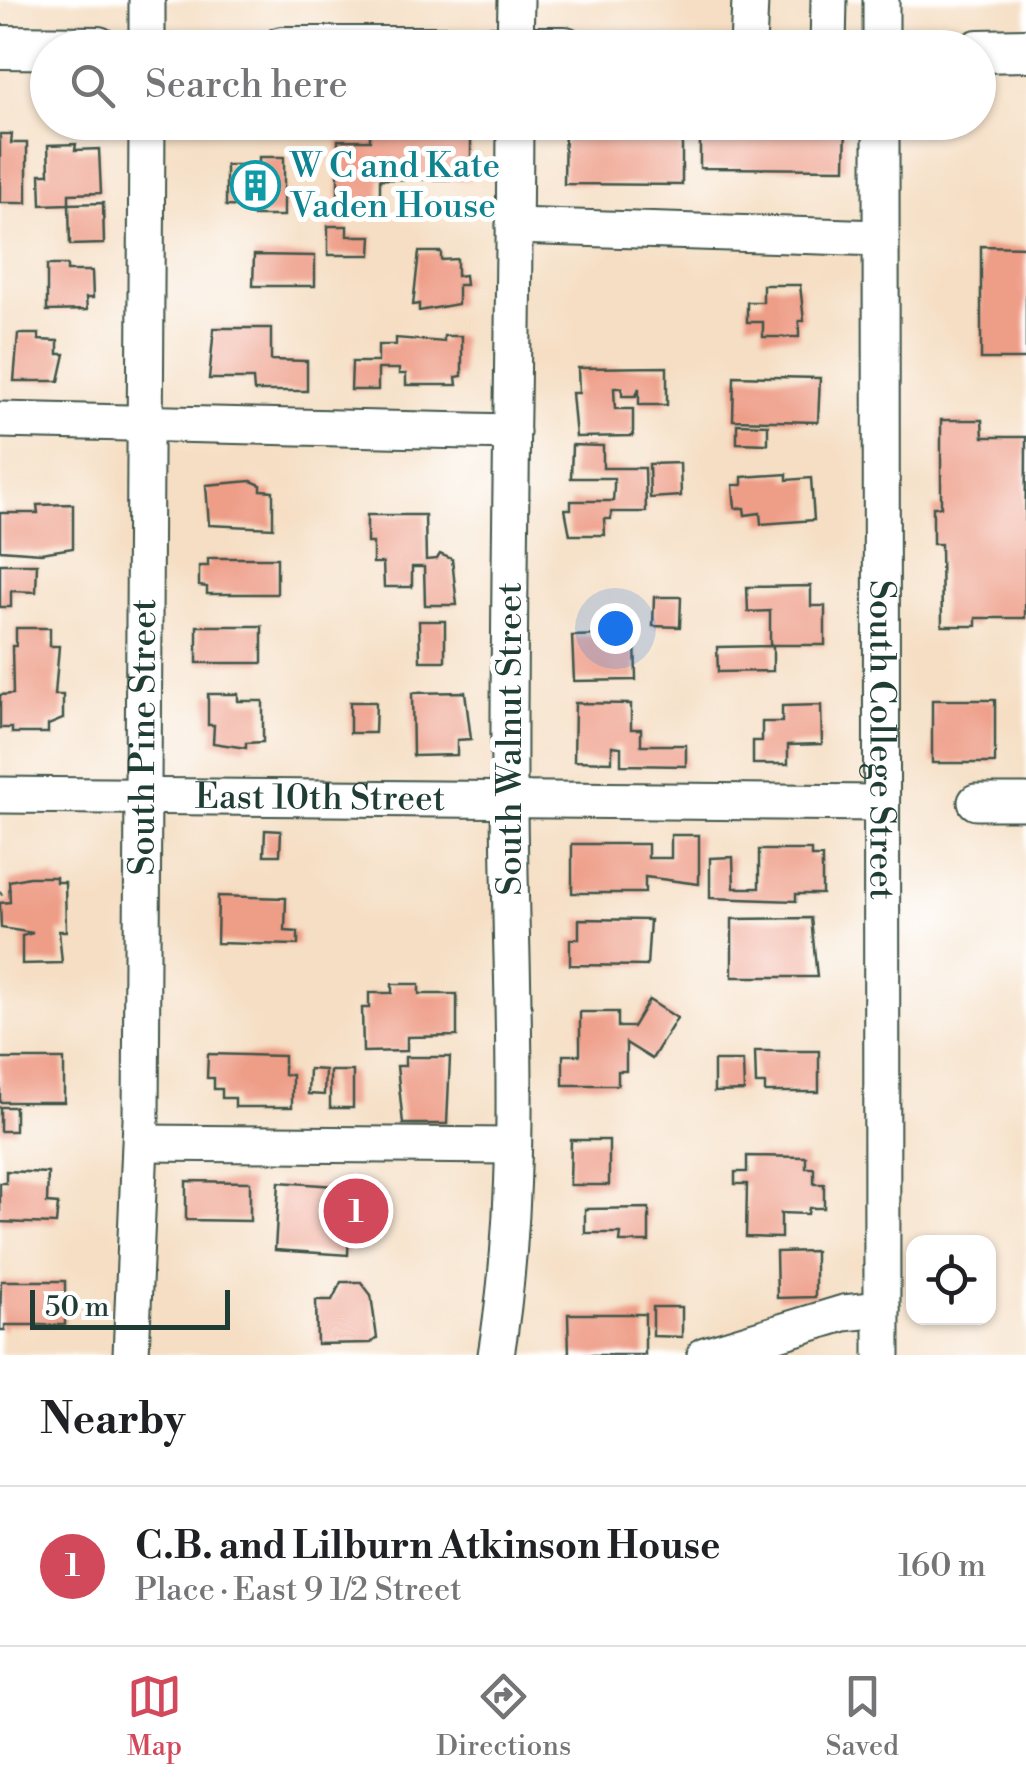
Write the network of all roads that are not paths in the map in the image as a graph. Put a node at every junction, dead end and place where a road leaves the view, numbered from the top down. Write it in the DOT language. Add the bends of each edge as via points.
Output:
graph roads {
  1 [pos="147,0"];
  2 [pos="516,0"];
  3 [pos="750,0"];
  4 [pos="830,0"];
  5 [pos="881,0"];
  6 [pos="148,30"];
  7 [pos="515,30"];
  8 [pos="749,30"];
  9 [pos="829,30"];
  10 [pos="881,30"];
  11 [pos="0,47"];
  12 [pos="30,47"];
  13 [pos="1026,50"];
  14 [pos="996,51"];
  15 [pos="147,140"];
  16 [pos="515,140"];
  17 [pos="881,140"];
  18 [pos="514,226"];
  19 [pos="880,238"];
  20 [pos="0,420"];
  21 [pos="144,425"];
  22 [pos="512,432"];
  23 [pos="0,795"];
  24 [pos="142,798"];
  25 [pos="509,799"];
  26 [pos="976,802"];
  27 [pos="1026,802"];
  28 [pos="879,803"];
  29 [pos="141,1142"];
  30 [pos="512,1146"];
  31 [pos="882,1309"];
  32 [pos="131,1355"];
  33 [pos="496,1355"];
  34 [pos="704,1355"];
  35 [pos="882,1355"];
  1 -- 6 [label="street"];
  2 -- 7 [label="street"];
  3 -- 8 [label="street"];
  4 -- 9 [label="street"];
  5 -- 10 [label="street"];
  11 -- 12 [label="main road"];
  13 -- 14 [label="main road"];
  15 -- 21 [label="street, South Pine Street"];
  16 -- 18 [label="street, South Walnut Street"];
  17 -- 19 [label="street, South College Street"];
  18 -- 19 [label="street"];
  18 -- 22 [label="street, South Walnut Street"];
  19 -- 28 [label="street, South College Street"];
  20 -- 21 [label="street"];
  21 -- 22 [label="street"];
  21 -- 24 [label="street, South Pine Street"];
  22 -- 25 [label="street, South Walnut Street"];
  23 -- 24 [label="street, East 10th Street"];
  24 -- 25 [label="street, East 10th Street"];
  24 -- 29 [label="street, South Pine Street"];
  25 -- 28 [label="street, East 10th Street"];
  25 -- 30 [label="street, South Walnut Street"];
  26 -- 27 [label="street"];
  28 -- 31 [label="street, South College Street"];
  29 -- 30 [label="street"];
  29 -- 32 [label="street, South Pine Street"];
  30 -- 33 [label="street, South Walnut Street"];
  31 -- 34 [label="street"];
  31 -- 35 [label="street, South College Street"];
}
